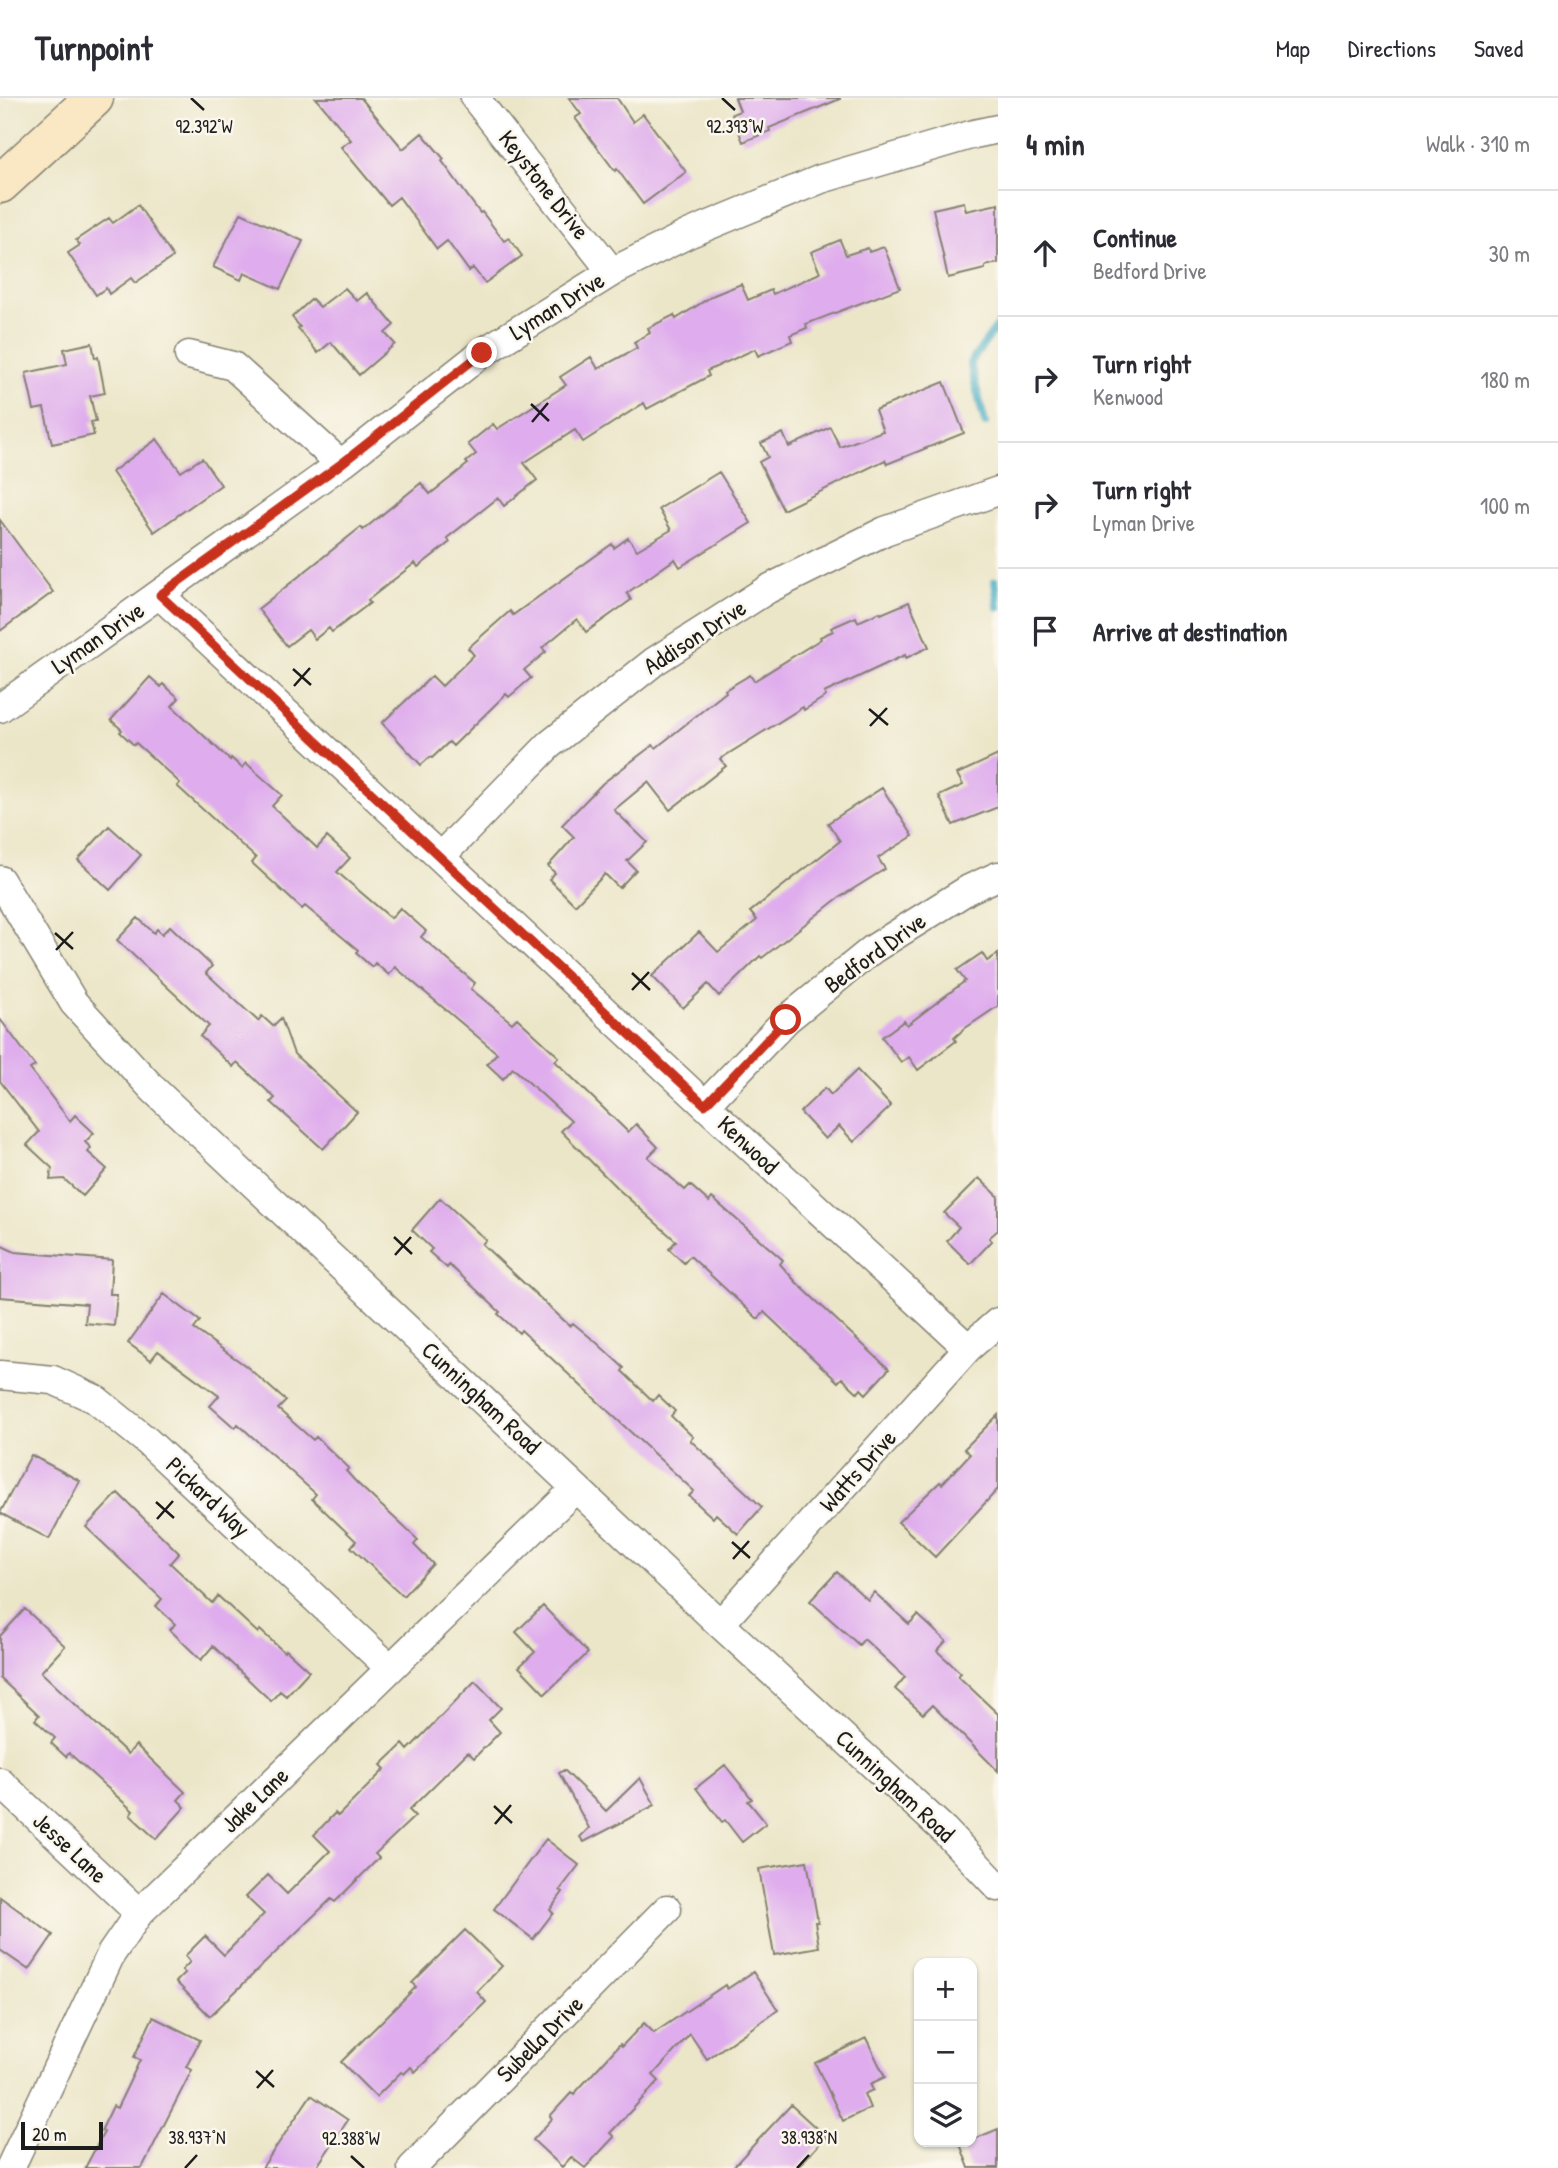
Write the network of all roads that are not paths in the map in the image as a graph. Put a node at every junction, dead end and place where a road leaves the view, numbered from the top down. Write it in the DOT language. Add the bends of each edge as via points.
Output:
graph roads {
  1 [pos="94,98"];
  2 [pos="475,98"];
  3 [pos="998,129"];
  4 [pos="0,184"];
  5 [pos="612,272"];
  6 [pos="189,355"];
  7 [pos="341,464"];
  8 [pos="998,491"];
  9 [pos="160,595"];
  10 [pos="0,708"];
  11 [pos="440,857"];
  12 [pos="998,876"];
  13 [pos="0,880"];
  14 [pos="705,1105"];
  15 [pos="998,1322"];
  16 [pos="968,1348"];
  17 [pos="0,1376"];
  18 [pos="576,1488"];
  19 [pos="720,1624"];
  20 [pos="390,1668"];
  21 [pos="0,1782"];
  22 [pos="998,1887"];
  23 [pos="667,1909"];
  24 [pos="139,1913"];
  25 [pos="10,2168"];
  26 [pos="412,2168"];
  1 -- 4 [label="street"];
  2 -- 5 [label="street, Keystone Drive"];
  3 -- 5 [label="street, Lyman Drive" via="821,179 688,234"];
  5 -- 7 [label="street, Lyman Drive" via="482,353"];
  6 -- 7 [label="street" via="233,366"];
  7 -- 9 [label="street, Lyman Drive"];
  8 -- 11 [label="street, Addison Drive" via="873,537 768,589 655,661 549,746"];
  9 -- 10 [label="street, Lyman Drive"];
  9 -- 11 [label="street, Kenwood"];
  11 -- 14 [label="street, Kenwood"];
  12 -- 14 [label="street, Bedford Drive" via="873,949 786,1020"];
  13 -- 18 [label="street, Cunningham Road" via="74,1003 153,1089"];
  14 -- 16 [label="street, Kenwood"];
  15 -- 16 [label="street, Watts Drive"];
  16 -- 19 [label="street, Watts Drive"];
  17 -- 20 [label="street, Pickard Way" via="52,1380 95,1399 147,1441"];
  18 -- 19 [label="street, Cunningham Road"];
  18 -- 20 [label="street, Jake Lane"];
  19 -- 22 [label="street, Cunningham Road" via="944,1830"];
  20 -- 24 [label="street, Jake Lane"];
  21 -- 24 [label="street, Jesse Lane"];
  23 -- 26 [label="street, Subella Drive"];
  24 -- 25 [label="street, Jake Lane" via="111,1954"];
}
